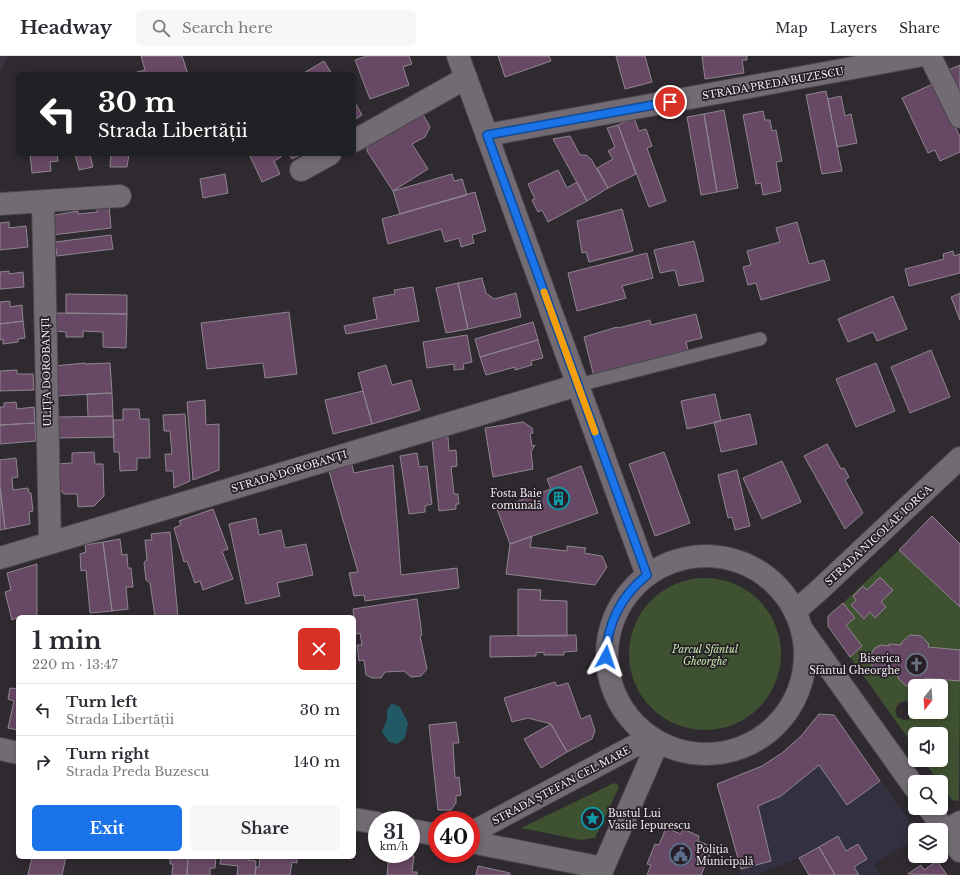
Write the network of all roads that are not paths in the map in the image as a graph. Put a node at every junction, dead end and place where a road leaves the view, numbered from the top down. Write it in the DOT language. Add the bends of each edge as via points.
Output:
graph roads {
  1 [pos="458,56"];
  2 [pos="918,56"];
  3 [pos="930,56"];
  4 [pos="466,78"];
  5 [pos="960,117"];
  6 [pos="487,135"];
  7 [pos="356,139"];
  8 [pos="326,156"];
  9 [pos="301,170"];
  10 [pos="120,196"];
  11 [pos="44,202"];
  12 [pos="0,204"];
  13 [pos="760,339"];
  14 [pos="578,385"];
  15 [pos="960,458"];
  16 [pos="50,542"];
  17 [pos="0,558"];
  18 [pos="647,575"];
  19 [pos="798,620"];
  20 [pos="655,740"];
  21 [pos="0,749"];
  22 [pos="16,753"];
  23 [pos="908,778"];
  24 [pos="939,815"];
  25 [pos="356,819"];
  26 [pos="368,821"];
  27 [pos="953,826"];
  28 [pos="480,828"];
  29 [pos="480,844"];
  30 [pos="960,851"];
  31 [pos="601,872"];
  1 -- 4 [label="street"];
  2 -- 6 [label="street, STRADA PREDA BUZESCU"];
  3 -- 5 [label="street"];
  4 -- 6 [label="street"];
  4 -- 7 [label="street"];
  6 -- 14 [label="street"];
  8 -- 9 [label="street"];
  10 -- 11 [label="street"];
  11 -- 12 [label="street"];
  11 -- 16 [label="street, ULIȚA DOROBANȚI"];
  13 -- 14 [label="lane"];
  14 -- 16 [label="street, STRADA DOROBANȚI"];
  14 -- 18 [label="street"];
  15 -- 19 [label="street, STRADA NICOLAE IORGA" via="816,593"];
  16 -- 17 [label="street, STRADA DOROBANȚI"];
  18 -- 19 [label="street" via="684,558 725,558 751,567 768,578 783,593"];
  18 -- 20 [label="street" via="620,605 610,630 606,657 611,684 619,703 631,720"];
  19 -- 20 [label="street" via="805,656 801,683 786,713 767,733 742,747 717,753 690,753"];
  19 -- 23 [label="street"];
  20 -- 28 [label="street, STRADA ȘTEFAN CEL MARE"];
  20 -- 31 [label="street"];
  21 -- 22 [label="street"];
  24 -- 27 [label="street"];
  25 -- 26 [label="street"];
  27 -- 30 [label="street"];
  29 -- 31 [label="street"];
}
